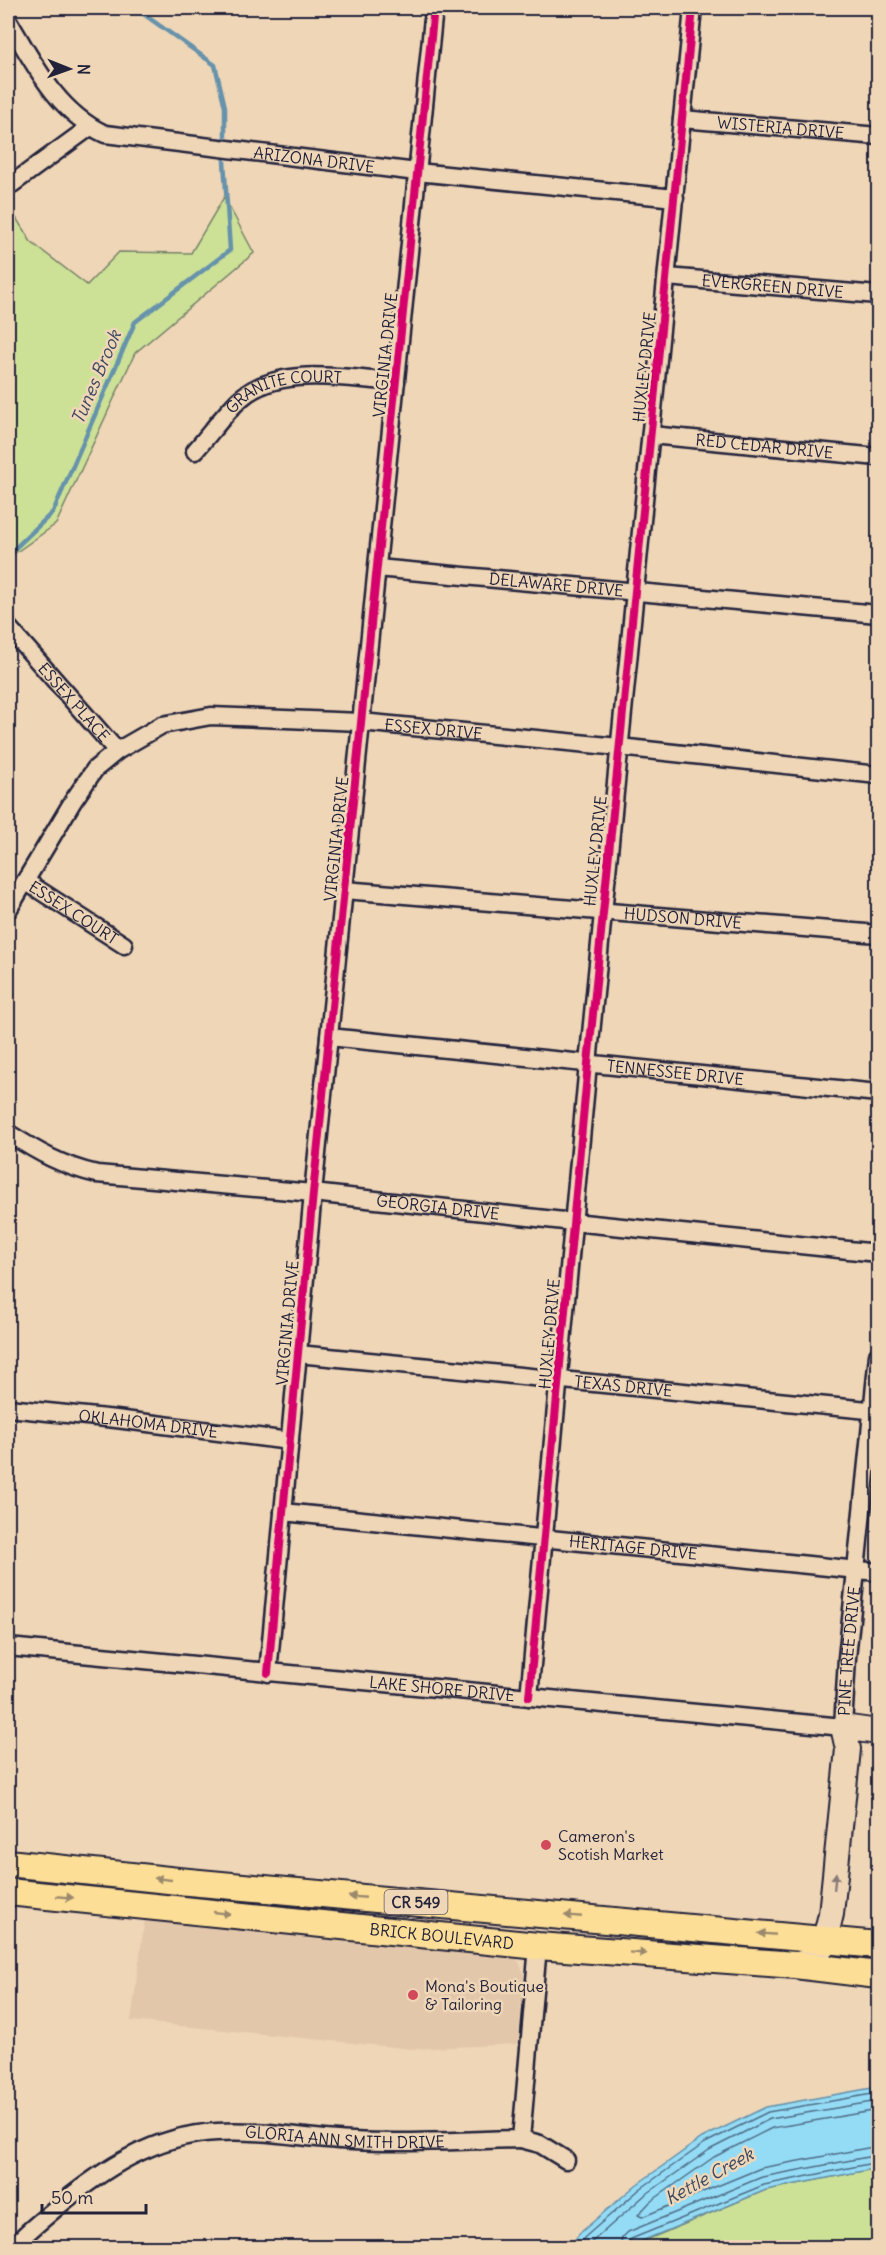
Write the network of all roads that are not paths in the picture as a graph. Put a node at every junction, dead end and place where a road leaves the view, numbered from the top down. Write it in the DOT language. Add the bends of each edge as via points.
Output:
graph roads {
  1 [pos="434,8"];
  2 [pos="693,8"];
  3 [pos="8,20"];
  4 [pos="682,120"];
  5 [pos="90,127"];
  6 [pos="879,136"];
  7 [pos="417,171"];
  8 [pos="12,184"];
  9 [pos="675,198"];
  10 [pos="667,277"];
  11 [pos="879,295"];
  12 [pos="396,382"];
  13 [pos="651,435"];
  14 [pos="195,451"];
  15 [pos="879,457"];
  16 [pos="377,568"];
  17 [pos="635,592"];
  18 [pos="879,614"];
  19 [pos="8,627"];
  20 [pos="361,722"];
  21 [pos="619,747"];
  22 [pos="117,751"];
  23 [pos="879,775"];
  24 [pos="25,881"];
  25 [pos="344,890"];
  26 [pos="8,910"];
  27 [pos="603,910"];
  28 [pos="879,934"];
  29 [pos="124,945"];
  30 [pos="329,1037"];
  31 [pos="588,1064"];
  32 [pos="879,1093"];
  33 [pos="8,1133"];
  34 [pos="313,1193"];
  35 [pos="573,1222"];
  36 [pos="879,1253"];
  37 [pos="298,1354"];
  38 [pos="879,1355"];
  39 [pos="558,1380"];
  40 [pos="8,1408"];
  41 [pos="876,1411"];
  42 [pos="290,1441"];
  43 [pos="283,1512"];
  44 [pos="543,1539"];
  45 [pos="857,1570"];
  46 [pos="879,1572"];
  47 [pos="8,1647"];
  48 [pos="268,1673"];
  49 [pos="529,1697"];
  50 [pos="843,1727"];
  51 [pos="879,1732"];
  52 [pos="8,1863"];
  53 [pos="8,1892"];
  54 [pos="825,1939"];
  55 [pos="879,1945"];
  56 [pos="538,1946"];
  57 [pos="795,1965"];
  58 [pos="879,1975"];
  59 [pos="521,2139"];
  60 [pos="566,2160"];
  61 [pos="12,2247"];
  1 -- 7 [label="street, VIRGINIA DRIVE"];
  2 -- 4 [label="street, HUXLEY DRIVE"];
  3 -- 5 [label="street, ARIZONA DRIVE" via="45,81"];
  4 -- 6 [label="street, WISTERIA DRIVE"];
  4 -- 9 [label="street, HUXLEY DRIVE"];
  5 -- 7 [label="street, ARIZONA DRIVE" via="105,134"];
  5 -- 8 [label="street"];
  7 -- 9 [label="street, ARIZONA DRIVE"];
  7 -- 12 [label="street, VIRGINIA DRIVE"];
  9 -- 10 [label="street, HUXLEY DRIVE"];
  10 -- 11 [label="street, EVERGREEN DRIVE"];
  10 -- 13 [label="street, HUXLEY DRIVE"];
  12 -- 14 [label="street, GRANITE COURT" via="279,379 240,399"];
  12 -- 16 [label="street, VIRGINIA DRIVE"];
  13 -- 15 [label="street, RED CEDAR DRIVE"];
  13 -- 17 [label="street, HUXLEY DRIVE"];
  16 -- 17 [label="street, DELAWARE DRIVE"];
  16 -- 20 [label="street, VIRGINIA DRIVE"];
  17 -- 18 [label="street, DELAWARE DRIVE"];
  17 -- 21 [label="street, HUXLEY DRIVE"];
  19 -- 22 [label="street, ESSEX PLACE"];
  20 -- 21 [label="street, ESSEX DRIVE"];
  20 -- 22 [label="street, ESSEX DRIVE" via="211,716 162,725"];
  20 -- 25 [label="street, VIRGINIA DRIVE"];
  21 -- 23 [label="street, ESSEX DRIVE"];
  21 -- 27 [label="street, HUXLEY DRIVE"];
  22 -- 24 [label="street, ESSEX DRIVE" via="95,769"];
  24 -- 26 [label="street, ESSEX DRIVE"];
  24 -- 29 [label="street, ESSEX COURT"];
  25 -- 27 [label="street, HUDSON DRIVE"];
  25 -- 30 [label="street, VIRGINIA DRIVE"];
  27 -- 28 [label="street, HUDSON DRIVE"];
  27 -- 31 [label="street, HUXLEY DRIVE"];
  30 -- 31 [label="street, TENNESSEE DRIVE"];
  30 -- 34 [label="street, VIRGINIA DRIVE"];
  31 -- 32 [label="street, TENNESSEE DRIVE"];
  31 -- 35 [label="street, HUXLEY DRIVE"];
  33 -- 34 [label="street, GEORGIA DRIVE" via="47,1158 97,1174"];
  34 -- 35 [label="street, GEORGIA DRIVE"];
  34 -- 37 [label="street, VIRGINIA DRIVE"];
  35 -- 36 [label="street, GEORGIA DRIVE"];
  35 -- 39 [label="street, HUXLEY DRIVE"];
  37 -- 39 [label="street, TEXAS DRIVE"];
  37 -- 42 [label="street, VIRGINIA DRIVE"];
  38 -- 41 [label="street, PINE TREE DRIVE"];
  39 -- 41 [label="street, TEXAS DRIVE"];
  39 -- 44 [label="street, HUXLEY DRIVE"];
  40 -- 42 [label="street, OKLAHOMA DRIVE"];
  41 -- 45 [label="street, PINE TREE DRIVE"];
  42 -- 43 [label="street, VIRGINIA DRIVE"];
  43 -- 44 [label="street, HERITAGE DRIVE"];
  43 -- 48 [label="street, VIRGINIA DRIVE"];
  44 -- 45 [label="street, HERITAGE DRIVE"];
  44 -- 49 [label="street, HUXLEY DRIVE"];
  45 -- 46 [label="street, HERITAGE DRIVE"];
  45 -- 50 [label="street, PINE TREE DRIVE"];
  47 -- 48 [label="street, LAKE SHORE DRIVE"];
  48 -- 49 [label="street, LAKE SHORE DRIVE"];
  49 -- 50 [label="street, LAKE SHORE DRIVE"];
  50 -- 51 [label="street, LAKE SHORE DRIVE"];
  54 -- 50 [label="street, PINE TREE DRIVE, one-way" via="848,1749"];
  54 -- 52 [label="main road, BRICK BOULEVARD / CR 549, one-way"];
  53 -- 56 [label="main road, BRICK BOULEVARD / CR 549, one-way"];
  54 -- 55 [label="main road, BRICK BOULEVARD / CR 549"];
  54 -- 57 [label="street, PINE TREE DRIVE" via="815,1959"];
  56 -- 57 [label="main road, BRICK BOULEVARD / CR 549, one-way"];
  56 -- 59 [label="street"];
  57 -- 58 [label="main road, BRICK BOULEVARD / CR 549"];
  59 -- 60 [label="street"];
  59 -- 61 [label="street, GLORIA ANN SMITH DRIVE" via="351,2141 249,2132 190,2136 154,2145 118,2162 86,2183"];
}
